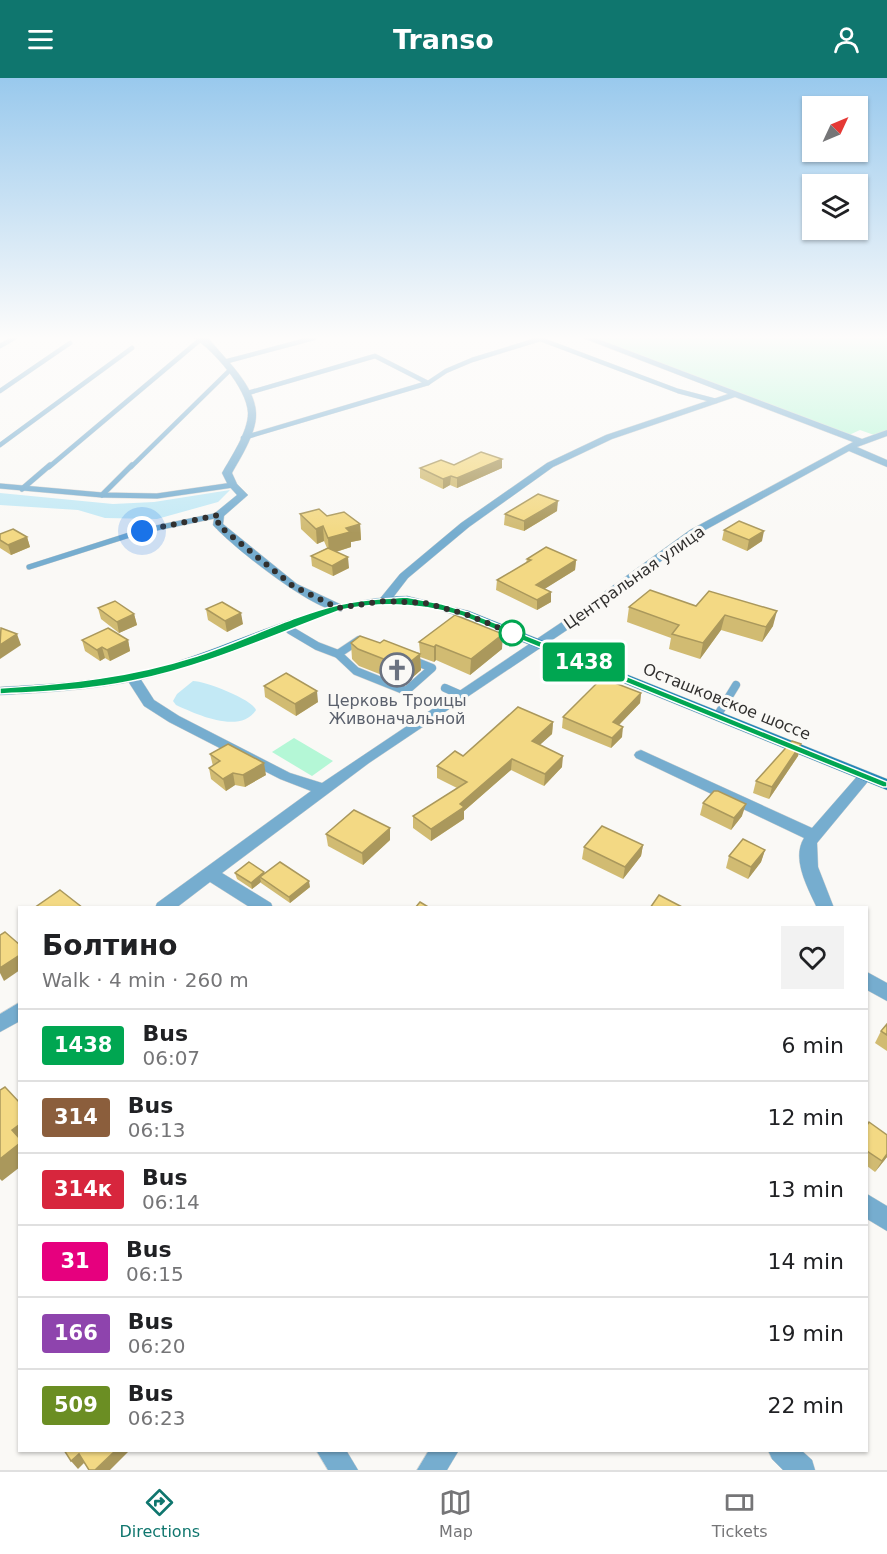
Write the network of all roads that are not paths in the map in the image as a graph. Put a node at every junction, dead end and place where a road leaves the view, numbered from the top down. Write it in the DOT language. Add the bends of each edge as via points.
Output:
graph roads {
  1 [pos="57,403"];
  2 [pos="124,403"];
  3 [pos="196,403"];
  4 [pos="250,403"];
  5 [pos="361,403"];
  6 [pos="710,403"];
  7 [pos="758,403"];
  8 [pos="887,433"];
  9 [pos="243,438"];
  10 [pos="861,442"];
  11 [pos="0,445"];
  12 [pos="849,447"];
  13 [pos="887,464"];
  14 [pos="233,485"];
  15 [pos="0,486"];
  16 [pos="22,489"];
  17 [pos="102,495"];
  18 [pos="219,515"];
  19 [pos="29,567"];
  20 [pos="384,601"];
  21 [pos="338,608"];
  22 [pos="285,627"];
  23 [pos="537,643"];
  24 [pos="368,644"];
  25 [pos="338,654"];
  26 [pos="400,656"];
  27 [pos="133,678"];
  28 [pos="736,685"];
  29 [pos="445,688"];
  30 [pos="0,691"];
  31 [pos="461,695"];
  32 [pos="717,716"];
  33 [pos="641,755"];
  34 [pos="865,776"];
  35 [pos="887,785"];
  36 [pos="324,789"];
  37 [pos="814,836"];
  38 [pos="210,874"];
  39 [pos="166,906"];
  40 [pos="262,906"];
  41 [pos="825,906"];
  42 [pos="868,981"];
  43 [pos="887,993"];
  44 [pos="18,1011"];
  45 [pos="0,1024"];
  46 [pos="868,1206"];
  47 [pos="887,1220"];
  48 [pos="331,1452"];
  49 [pos="444,1452"];
  50 [pos="783,1452"];
  51 [pos="345,1470"];
  52 [pos="430,1470"];
  53 [pos="802,1470"];
  1 -- 11 [label="lane"];
  2 -- 16 [label="lane"];
  3 -- 17 [label="lane"];
  4 -- 9 [label="street" via="253,414"];
  5 -- 9 [label="lane"];
  6 -- 20 [label="street" via="609,437 550,465 465,525 404,576"];
  7 -- 10 [label="street"];
  8 -- 10 [label="street, Центральная улица"];
  9 -- 14 [label="street" via="227,473"];
  10 -- 12 [label="street, Центральная улица"];
  12 -- 13 [label="street"];
  12 -- 23 [label="street, Центральная улица" via="694,532"];
  14 -- 17 [label="lane" via="157,496"];
  14 -- 18 [label="street" via="243,495"];
  15 -- 16 [label="lane"];
  16 -- 17 [label="lane"];
  18 -- 19 [label="lane" via="142,531"];
  18 -- 21 [label="street" via="218,525 293,586"];
  20 -- 21 [label="main road, Осташковское шоссе"];
  20 -- 23 [label="main road, Осташковское шоссе" via="406,600 442,607"];
  21 -- 22 [label="main road, Осташковское шоссе"];
  22 -- 25 [label="lane"];
  22 -- 27 [label="main road, Осташковское шоссе" via="179,666"];
  23 -- 31 [label="street, Центральная улица"];
  23 -- 32 [label="main road, Осташковское шоссе"];
  24 -- 25 [label="lane" via="357,640"];
  25 -- 26 [label="lane" via="356,671 406,691 432,668"];
  27 -- 30 [label="main road, Осташковское шоссе"];
  27 -- 36 [label="street" via="149,704 174,719 285,776"];
  28 -- 32 [label="lane"];
  29 -- 31 [label="lane"];
  31 -- 36 [label="street, Центральная улица"];
  32 -- 34 [label="main road, Осташковское шоссе"];
  33 -- 37 [label="street"];
  34 -- 35 [label="main road, Осташковское шоссе"];
  34 -- 37 [label="street"];
  36 -- 38 [label="street, Центральная улица"];
  37 -- 41 [label="street" via="806,853"];
  38 -- 39 [label="street, Центральная улица"];
  38 -- 40 [label="street"];
  42 -- 43 [label="street"];
  44 -- 45 [label="street"];
  46 -- 47 [label="street"];
  48 -- 51 [label="street"];
  49 -- 52 [label="street"];
  50 -- 53 [label="street"];
}
